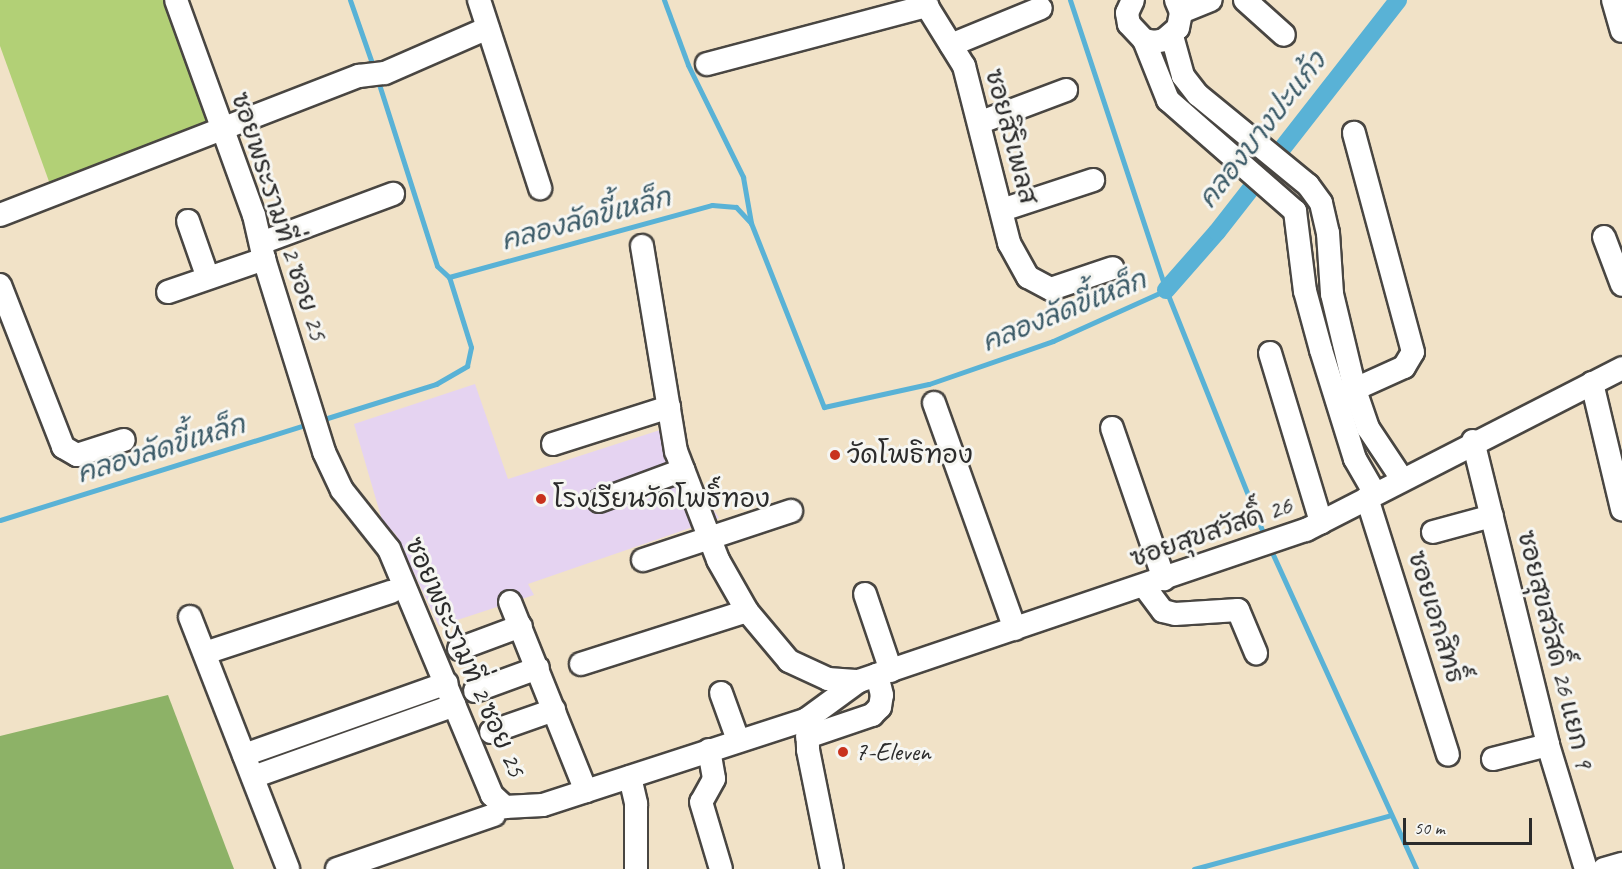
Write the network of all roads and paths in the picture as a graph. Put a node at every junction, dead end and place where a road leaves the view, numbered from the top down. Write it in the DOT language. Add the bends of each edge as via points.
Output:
graph roads {
  1 [pos="176,0"];
  2 [pos="1133,0"];
  3 [pos="1211,0"];
  4 [pos="1245,0"];
  5 [pos="1613,0"];
  6 [pos="485,2"];
  7 [pos="925,3"];
  8 [pos="1179,6"];
  9 [pos="1041,8"];
  10 [pos="488,28"];
  11 [pos="1622,31"];
  12 [pos="1284,35"];
  13 [pos="1172,36"];
  14 [pos="1144,40"];
  15 [pos="951,45"];
  16 [pos="707,64"];
  17 [pos="1066,90"];
  18 [pos="981,122"];
  19 [pos="222,127"];
  20 [pos="1354,133"];
  21 [pos="1093,180"];
  22 [pos="540,188"];
  23 [pos="393,194"];
  24 [pos="1002,210"];
  25 [pos="0,215"];
  26 [pos="188,221"];
  27 [pos="1604,237"];
  28 [pos="642,246"];
  29 [pos="262,251"];
  30 [pos="1113,268"];
  31 [pos="207,278"];
  32 [pos="0,285"];
  33 [pos="1622,285"];
  34 [pos="168,292"];
  35 [pos="1270,353"];
  36 [pos="1622,368"];
  37 [pos="1592,383"];
  38 [pos="1345,393"];
  39 [pos="934,403"];
  40 [pos="669,407"];
  41 [pos="1112,428"];
  42 [pos="124,440"];
  43 [pos="1473,441"];
  44 [pos="553,444"];
  45 [pos="682,470"];
  46 [pos="1402,479"];
  47 [pos="1371,495"];
  48 [pos="599,501"];
  49 [pos="1622,509"];
  50 [pos="791,511"];
  51 [pos="1492,516"];
  52 [pos="1314,526"];
  53 [pos="1433,532"];
  54 [pos="707,538"];
  55 [pos="643,560"];
  56 [pos="1154,582"];
  57 [pos="391,592"];
  58 [pos="865,594"];
  59 [pos="510,602"];
  60 [pos="747,611"];
  61 [pos="190,617"];
  62 [pos="521,626"];
  63 [pos="1015,629"];
  64 [pos="459,649"];
  65 [pos="205,653"];
  66 [pos="1256,653"];
  67 [pos="581,664"];
  68 [pos="538,668"];
  69 [pos="876,676"];
  70 [pos="447,683"];
  71 [pos="475,691"];
  72 [pos="721,693"];
  73 [pos="455,705"];
  74 [pos="554,710"];
  75 [pos="352,717"];
  76 [pos="807,728"];
  77 [pos="491,732"];
  78 [pos="361,739"];
  79 [pos="738,740"];
  80 [pos="1548,745"];
  81 [pos="709,750"];
  82 [pos="244,755"];
  83 [pos="1448,755"];
  84 [pos="1493,759"];
  85 [pos="253,777"];
  86 [pos="630,777"];
  87 [pos="586,791"];
  88 [pos="494,814"];
  89 [pos="1622,864"];
  90 [pos="288,869"];
  91 [pos="337,869"];
  92 [pos="636,869"];
  93 [pos="721,869"];
  94 [pos="832,869"];
  95 [pos="1586,869"];
  96 [pos="1604,869"];
  1 -- 19 [label="street, ซอยพระรามที่ 2 ซอย 25"];
  2 -- 14 [label="street" via="1127,13 1129,24"];
  3 -- 8 [label="street"];
  4 -- 12 [label="street"];
  5 -- 11 [label="street"];
  6 -- 10 [label="street"];
  7 -- 15 [label="street, ซอยสิริเพลส"];
  7 -- 16 [label="street"];
  8 -- 13 [label="street" via="1180,23"];
  9 -- 15 [label="street"];
  10 -- 19 [label="street" via="385,73 359,75"];
  10 -- 22 [label="street"];
  13 -- 14 [label="street" via="1154,42"];
  13 -- 38 [label="street" via="1183,76 1198,95 1308,185 1325,215"];
  14 -- 38 [label="street" via="1168,100 1289,202 1299,220 1305,291"];
  15 -- 18 [label="street, ซอยสิริเพลส" via="964,66"];
  17 -- 18 [label="street"];
  18 -- 24 [label="street, ซอยสิริเพลส"];
  19 -- 25 [label="street"];
  19 -- 29 [label="street, ซอยพระรามที่ 2 ซอย 25"];
  20 -- 38 [label="street" via="1413,352 1412,360 1404,366"];
  21 -- 24 [label="street"];
  23 -- 29 [label="street"];
  24 -- 30 [label="street, ซอยสิริเพลส" via="1009,243 1028,277 1041,286 1051,289"];
  26 -- 31 [label="street"];
  27 -- 33 [label="street"];
  28 -- 40 [label="street"];
  29 -- 31 [label="street"];
  29 -- 70 [label="street, ซอยพระรามที่ 2 ซอย 25" via="324,452 342,490 389,549"];
  31 -- 34 [label="street"];
  32 -- 42 [label="street" via="63,447 77,455"];
  35 -- 52 [label="street"];
  36 -- 37 [label="street, ซอยสุขสวัสดิ์ 26"];
  37 -- 43 [label="street, ซอยสุขสวัสดิ์ 26"];
  37 -- 49 [label="street"];
  38 -- 46 [label="street"];
  38 -- 47 [label="street, ซอยเอกสิทธิ์" via="1355,459"];
  39 -- 63 [label="street"];
  40 -- 44 [label="street"];
  40 -- 45 [label="street"];
  41 -- 56 [label="street"];
  43 -- 46 [label="street, ซอยสุขสวัสดิ์ 26"];
  43 -- 51 [label="street, ซอยสุขสวัสดิ์ 26 แยก 9"];
  45 -- 48 [label="street"];
  45 -- 54 [label="street"];
  46 -- 47 [label="street, ซอยสุขสวัสดิ์ 26"];
  47 -- 52 [label="street, ซอยสุขสวัสดิ์ 26"];
  47 -- 83 [label="street, ซอยเอกสิทธิ์"];
  50 -- 54 [label="street"];
  51 -- 53 [label="street"];
  51 -- 80 [label="street, ซอยสุขสวัสดิ์ 26 แยก 9"];
  52 -- 56 [label="street, ซอยสุขสวัสดิ์ 26"];
  54 -- 55 [label="street"];
  54 -- 60 [label="street"];
  56 -- 63 [label="street, ซอยสุขสวัสดิ์ 26"];
  56 -- 66 [label="street" via="1153,602 1169,612 1238,610"];
  57 -- 65 [label="street"];
  58 -- 69 [label="street, ซอยพระรามที่ 2 ซอย 25"];
  59 -- 62 [label="street"];
  60 -- 67 [label="street"];
  60 -- 69 [label="street" via="789,661 828,679"];
  61 -- 65 [label="street"];
  62 -- 64 [label="street"];
  62 -- 68 [label="street"];
  63 -- 69 [label="street, ซอยสุขสวัสดิ์ 26"];
  65 -- 82 [label="street"];
  68 -- 71 [label="street"];
  68 -- 74 [label="street"];
  69 -- 76 [label="street, ซอยสุขสวัสดิ์ 26"];
  69 -- 76 [label="street, ซอยพระรามที่ 2 ซอย 25" via="882,695 880,707 872,716"];
  70 -- 73 [label="street, ซอยพระรามที่ 2 ซอย 25"];
  70 -- 75 [label="street"];
  72 -- 79 [label="street"];
  73 -- 78 [label="street"];
  73 -- 87 [label="street, ซอยพระรามที่ 2 ซอย 25" via="499,804 531,808"];
  74 -- 77 [label="street"];
  74 -- 87 [label="street"];
  75 -- 78 [label="street"];
  75 -- 82 [label="street"];
  76 -- 79 [label="street, ซอยพระรามที่ 2 ซอย 25"];
  76 -- 94 [label="street"];
  78 -- 85 [label="street"];
  79 -- 81 [label="street, ซอยพระรามที่ 2 ซอย 25"];
  80 -- 84 [label="street"];
  80 -- 95 [label="street, ซอยสุขสวัสดิ์ 26 แยก 9"];
  81 -- 86 [label="street, ซอยพระรามที่ 2 ซอย 25"];
  81 -- 93 [label="street" via="714,778 702,802"];
  82 -- 85 [label="street"];
  85 -- 90 [label="street"];
  86 -- 87 [label="street, ซอยพระรามที่ 2 ซอย 25"];
  86 -- 92 [label="street" via="636,804"];
  88 -- 91 [label="street"];
  89 -- 96 [label="street"];
}
